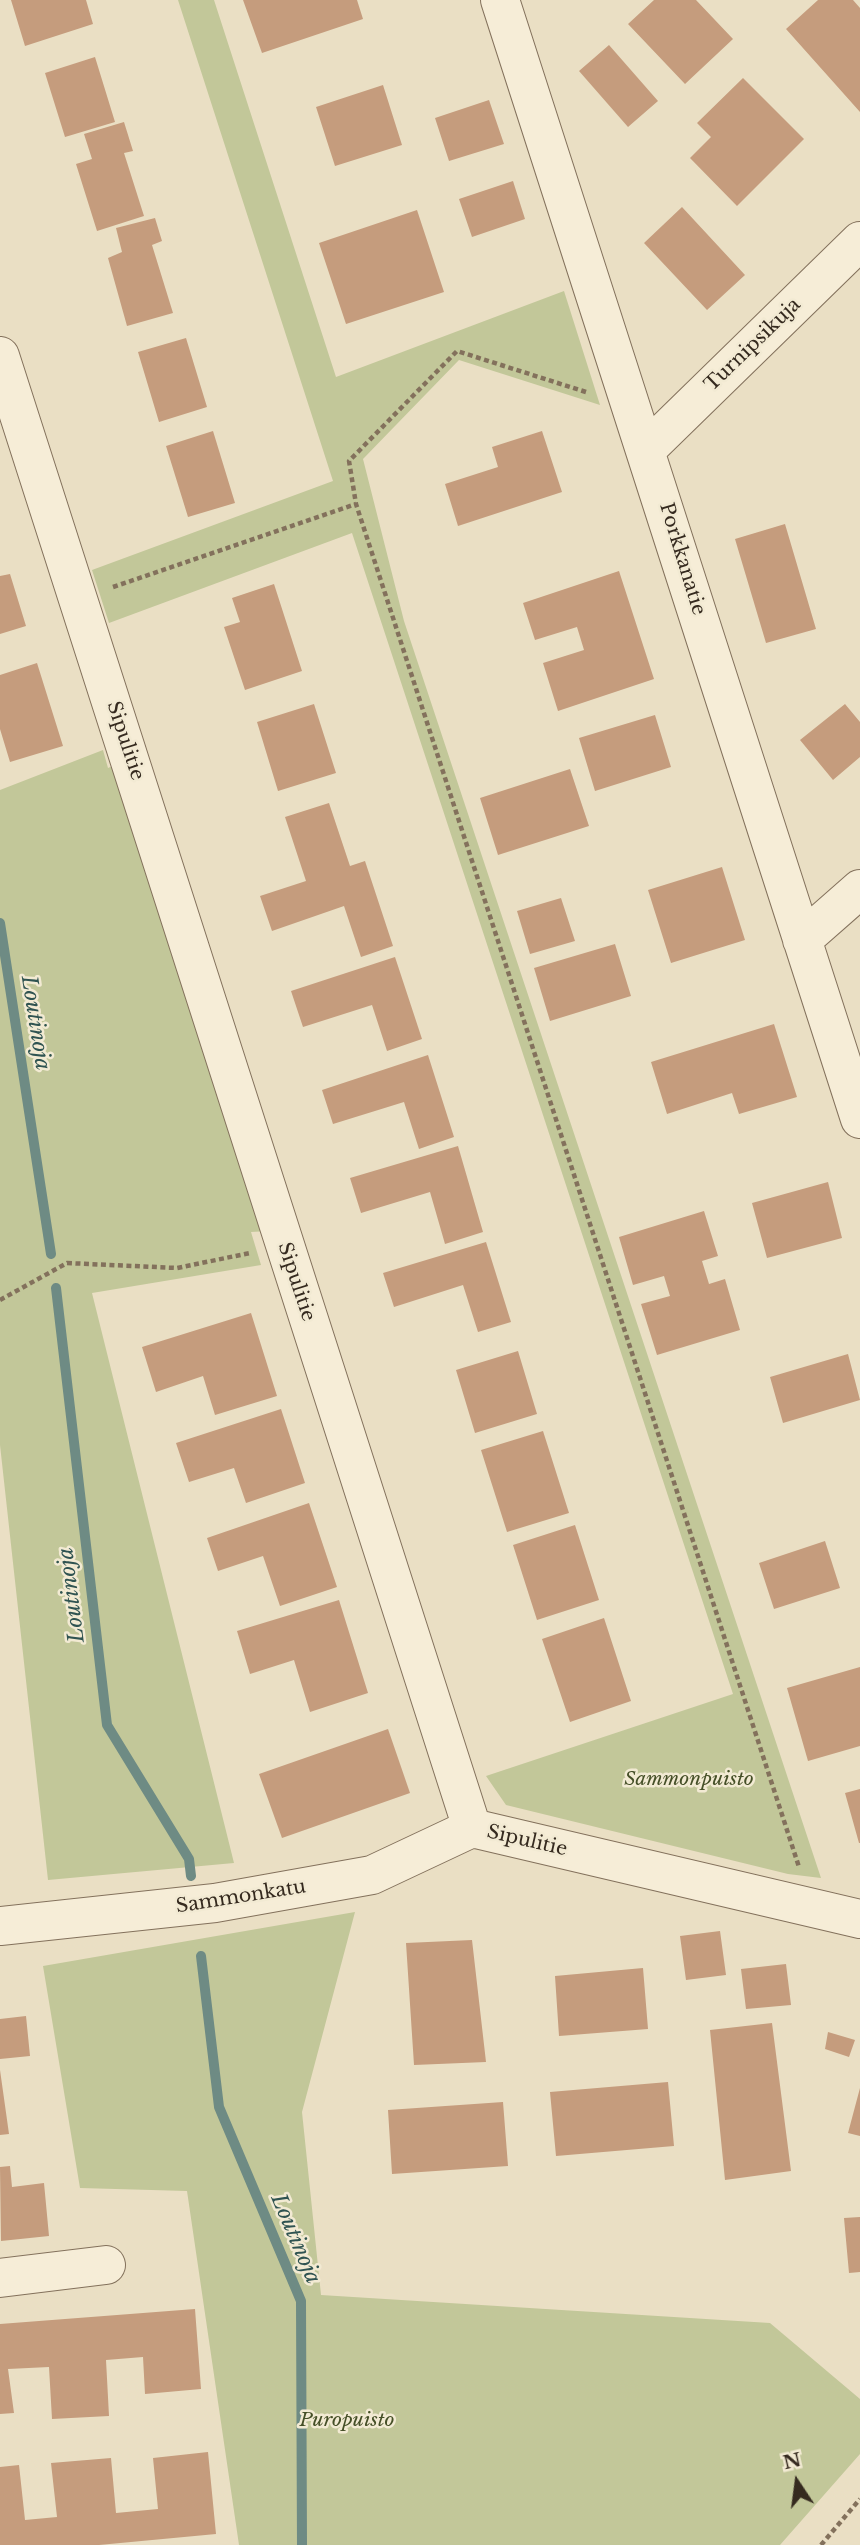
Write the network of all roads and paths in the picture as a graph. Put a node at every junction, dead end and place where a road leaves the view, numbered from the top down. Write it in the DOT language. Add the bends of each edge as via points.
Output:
graph roads {
  1 [pos="500,0"];
  2 [pos="860,241"];
  3 [pos="0,356"];
  4 [pos="633,407"];
  5 [pos="647,449"];
  6 [pos="356,504"];
  7 [pos="79,599"];
  8 [pos="860,889"];
  9 [pos="802,940"];
  10 [pos="860,1119"];
  11 [pos="285,1246"];
  12 [pos="0,1300"];
  13 [pos="472,1828"];
  14 [pos="812,1908"];
  15 [pos="860,1919"];
  16 [pos="0,1926"];
  17 [pos="106,2265"];
  18 [pos="0,2278"];
  19 [pos="860,2499"];
  20 [pos="821,2545"];
  1 -- 4 [label="street, Porkkanatie"];
  2 -- 5 [label="street, Turnipsikuja"];
  3 -- 7 [label="street, Sipulitie"];
  4 -- 5 [label="street, Porkkanatie"];
  4 -- 6 [label="path" via="457,351 349,461"];
  5 -- 9 [label="street, Porkkanatie"];
  6 -- 7 [label="path"];
  6 -- 14 [label="path"];
  7 -- 11 [label="street, Sipulitie"];
  8 -- 9 [label="street"];
  9 -- 10 [label="street, Porkkanatie"];
  11 -- 12 [label="path" via="177,1268 67,1263"];
  11 -- 13 [label="street, Sipulitie"];
  13 -- 14 [label="street, Sipulitie"];
  13 -- 16 [label="street, Sammonkatu" via="372,1875 215,1903"];
  14 -- 15 [label="street, Sipulitie"];
  17 -- 18 [label="street"];
  19 -- 20 [label="path"];
}
